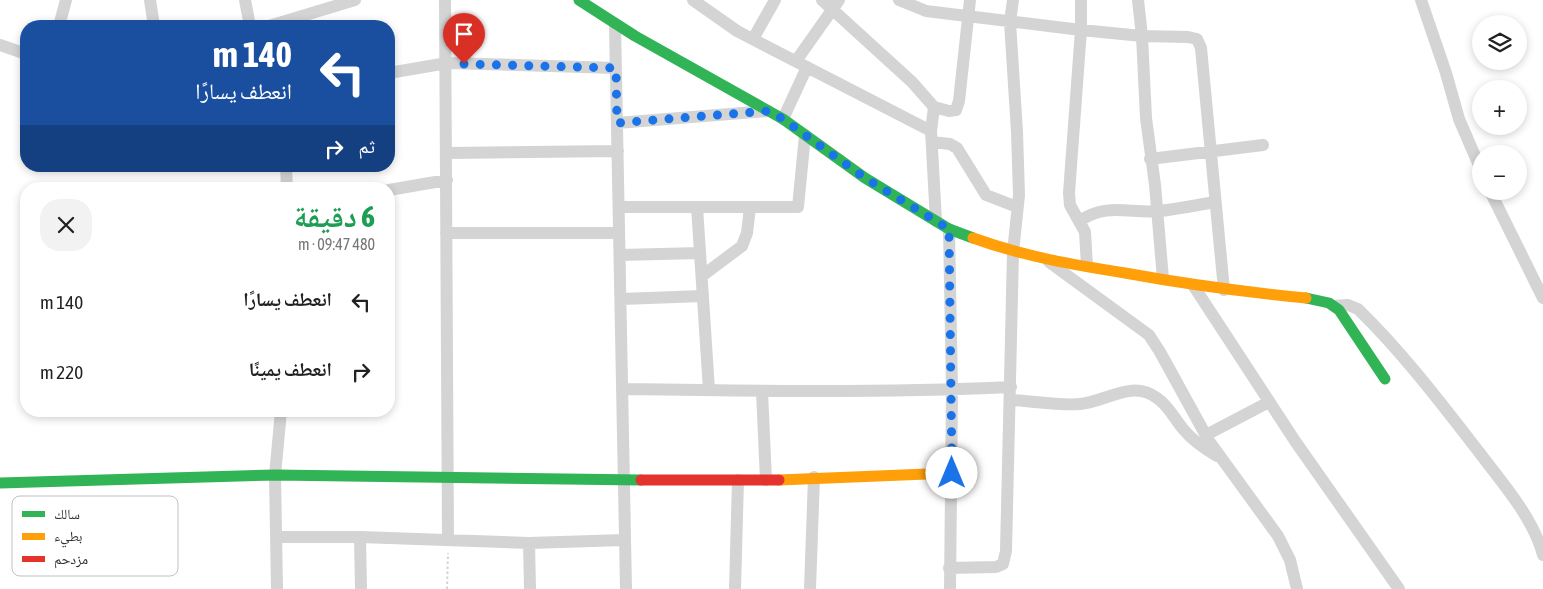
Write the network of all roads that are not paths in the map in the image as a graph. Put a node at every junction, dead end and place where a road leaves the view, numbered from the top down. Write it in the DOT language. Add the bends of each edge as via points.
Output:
graph roads {
  1 [pos="66,0"];
  2 [pos="150,0"];
  3 [pos="245,0"];
  4 [pos="352,0"];
  5 [pos="445,0"];
  6 [pos="579,0"];
  7 [pos="692,0"];
  8 [pos="775,0"];
  9 [pos="822,0"];
  10 [pos="899,0"];
  11 [pos="970,0"];
  12 [pos="1012,0"];
  13 [pos="1081,0"];
  14 [pos="1138,0"];
  15 [pos="1421,0"];
  16 [pos="836,4"];
  17 [pos="969,15"];
  18 [pos="61,20"];
  19 [pos="153,20"];
  20 [pos="249,20"];
  21 [pos="288,20"];
  22 [pos="1010,22"];
  23 [pos="615,24"];
  24 [pos="1081,30"];
  25 [pos="1142,36"];
  26 [pos="753,39"];
  27 [pos="0,45"];
  28 [pos="20,52"];
  29 [pos="447,64"];
  30 [pos="802,64"];
  31 [pos="616,68"];
  32 [pos="395,72"];
  33 [pos="934,107"];
  34 [pos="768,111"];
  35 [pos="783,119"];
  36 [pos="617,123"];
  37 [pos="806,135"];
  38 [pos="931,136"];
  39 [pos="1263,145"];
  40 [pos="1472,149"];
  41 [pos="618,151"];
  42 [pos="1210,152"];
  43 [pos="447,153"];
  44 [pos="1150,160"];
  45 [pos="447,180"];
  46 [pos="395,189"];
  47 [pos="1494,200"];
  48 [pos="1215,202"];
  49 [pos="619,207"];
  50 [pos="697,207"];
  51 [pos="750,207"];
  52 [pos="1017,207"];
  53 [pos="1158,211"];
  54 [pos="936,221"];
  55 [pos="1080,221"];
  56 [pos="949,229"];
  57 [pos="446,233"];
  58 [pos="618,233"];
  59 [pos="1013,252"];
  60 [pos="700,253"];
  61 [pos="620,255"];
  62 [pos="1045,260"];
  63 [pos="1087,266"];
  64 [pos="702,276"];
  65 [pos="1163,279"];
  66 [pos="1193,285"];
  67 [pos="1224,290"];
  68 [pos="703,296"];
  69 [pos="1543,298"];
  70 [pos="621,299"];
  71 [pos="1334,306"];
  72 [pos="1385,379"];
  73 [pos="622,389"];
  74 [pos="709,390"];
  75 [pos="952,390"];
  76 [pos="762,392"];
  77 [pos="1011,394"];
  78 [pos="1269,402"];
  79 [pos="280,417"];
  80 [pos="1206,435"];
  81 [pos="1221,459"];
  82 [pos="952,473"];
  83 [pos="275,475"];
  84 [pos="814,477"];
  85 [pos="448,478"];
  86 [pos="624,480"];
  87 [pos="738,480"];
  88 [pos="766,480"];
  89 [pos="0,483"];
  90 [pos="276,536"];
  91 [pos="360,537"];
  92 [pos="448,540"];
  93 [pos="624,540"];
  94 [pos="530,543"];
  95 [pos="1543,555"];
  96 [pos="949,568"];
  97 [pos="277,589"];
  98 [pos="361,589"];
  99 [pos="530,589"];
  100 [pos="626,589"];
  101 [pos="735,589"];
  102 [pos="810,589"];
  103 [pos="950,589"];
  104 [pos="1297,589"];
  105 [pos="1399,589"];
  1 -- 18 [label="street"];
  2 -- 19 [label="street"];
  3 -- 20 [label="street"];
  4 -- 21 [label="street"];
  5 -- 29 [label="street"];
  6 -- 23 [label="street"];
  7 -- 26 [label="street"];
  8 -- 26 [label="street"];
  9 -- 16 [label="street"];
  10 -- 17 [label="street" via="920,10"];
  11 -- 17 [label="street"];
  12 -- 22 [label="street"];
  13 -- 24 [label="street"];
  14 -- 25 [label="street"];
  15 -- 40 [label="street"];
  16 -- 30 [label="street"];
  16 -- 33 [label="street"];
  17 -- 22 [label="street"];
  17 -- 33 [label="street" via="957,108 949,112"];
  22 -- 24 [label="street"];
  22 -- 52 [label="street" via="1017,132"];
  23 -- 31 [label="street"];
  23 -- 34 [label="street"];
  24 -- 25 [label="street"];
  24 -- 55 [label="street" via="1069,193 1070,205"];
  25 -- 42 [label="street" via="1188,37 1199,43"];
  25 -- 44 [label="street"];
  26 -- 30 [label="street"];
  27 -- 28 [label="street"];
  29 -- 31 [label="street"];
  29 -- 32 [label="street"];
  29 -- 43 [label="street"];
  30 -- 35 [label="street"];
  30 -- 38 [label="street"];
  31 -- 36 [label="street"];
  33 -- 38 [label="street"];
  34 -- 35 [label="street"];
  34 -- 36 [label="street"];
  35 -- 37 [label="street"];
  36 -- 41 [label="street"];
  37 -- 51 [label="street" via="798,207"];
  37 -- 54 [label="street" via="865,178"];
  38 -- 52 [label="street" via="957,148 986,195"];
  38 -- 54 [label="street"];
  39 -- 42 [label="street"];
  41 -- 43 [label="street"];
  41 -- 49 [label="street"];
  42 -- 44 [label="street"];
  42 -- 48 [label="street"];
  43 -- 45 [label="street"];
  44 -- 53 [label="street"];
  45 -- 46 [label="street"];
  45 -- 57 [label="street"];
  47 -- 69 [label="street"];
  48 -- 53 [label="street"];
  48 -- 67 [label="street"];
  49 -- 50 [label="street"];
  49 -- 58 [label="street"];
  50 -- 51 [label="street"];
  50 -- 60 [label="street"];
  51 -- 64 [label="street" via="742,246"];
  52 -- 59 [label="street"];
  53 -- 55 [label="street" via="1104,210"];
  53 -- 65 [label="street"];
  54 -- 56 [label="street"];
  55 -- 63 [label="street" via="1087,242"];
  56 -- 59 [label="street"];
  56 -- 75 [label="street"];
  57 -- 58 [label="street"];
  57 -- 85 [label="street"];
  58 -- 61 [label="street"];
  59 -- 62 [label="street"];
  59 -- 77 [label="street"];
  60 -- 61 [label="street"];
  60 -- 64 [label="street"];
  61 -- 70 [label="street"];
  62 -- 63 [label="street"];
  62 -- 80 [label="street" via="1149,335"];
  63 -- 65 [label="street"];
  64 -- 68 [label="street"];
  65 -- 66 [label="street"];
  66 -- 67 [label="street"];
  66 -- 78 [label="street"];
  67 -- 71 [label="street" via="1314,299"];
  68 -- 70 [label="street"];
  68 -- 74 [label="street"];
  70 -- 73 [label="street"];
  71 -- 72 [label="street"];
  71 -- 95 [label="street" via="1348,305 1358,309 1410,364 1517,504"];
  73 -- 74 [label="street"];
  73 -- 86 [label="street"];
  74 -- 76 [label="street"];
  75 -- 76 [label="street"];
  75 -- 77 [label="street"];
  75 -- 82 [label="street"];
  76 -- 88 [label="street"];
  77 -- 81 [label="street" via="1080,404 1117,392 1146,392 1170,411 1201,447"];
  77 -- 96 [label="street" via="1004,560 996,567"];
  78 -- 80 [label="street"];
  78 -- 105 [label="street"];
  79 -- 83 [label="street"];
  80 -- 81 [label="street"];
  81 -- 104 [label="street" via="1278,536 1290,560"];
  82 -- 84 [label="street"];
  82 -- 96 [label="street"];
  83 -- 85 [label="street"];
  83 -- 89 [label="street"];
  83 -- 90 [label="street"];
  84 -- 88 [label="street"];
  84 -- 102 [label="street"];
  85 -- 86 [label="street"];
  85 -- 92 [label="street"];
  86 -- 87 [label="street"];
  86 -- 93 [label="street"];
  87 -- 88 [label="street"];
  87 -- 101 [label="street"];
  90 -- 91 [label="street"];
  90 -- 97 [label="street"];
  91 -- 92 [label="street"];
  91 -- 98 [label="street"];
  92 -- 94 [label="street"];
  93 -- 94 [label="street"];
  93 -- 100 [label="street"];
  94 -- 99 [label="street"];
  96 -- 103 [label="street"];
}
